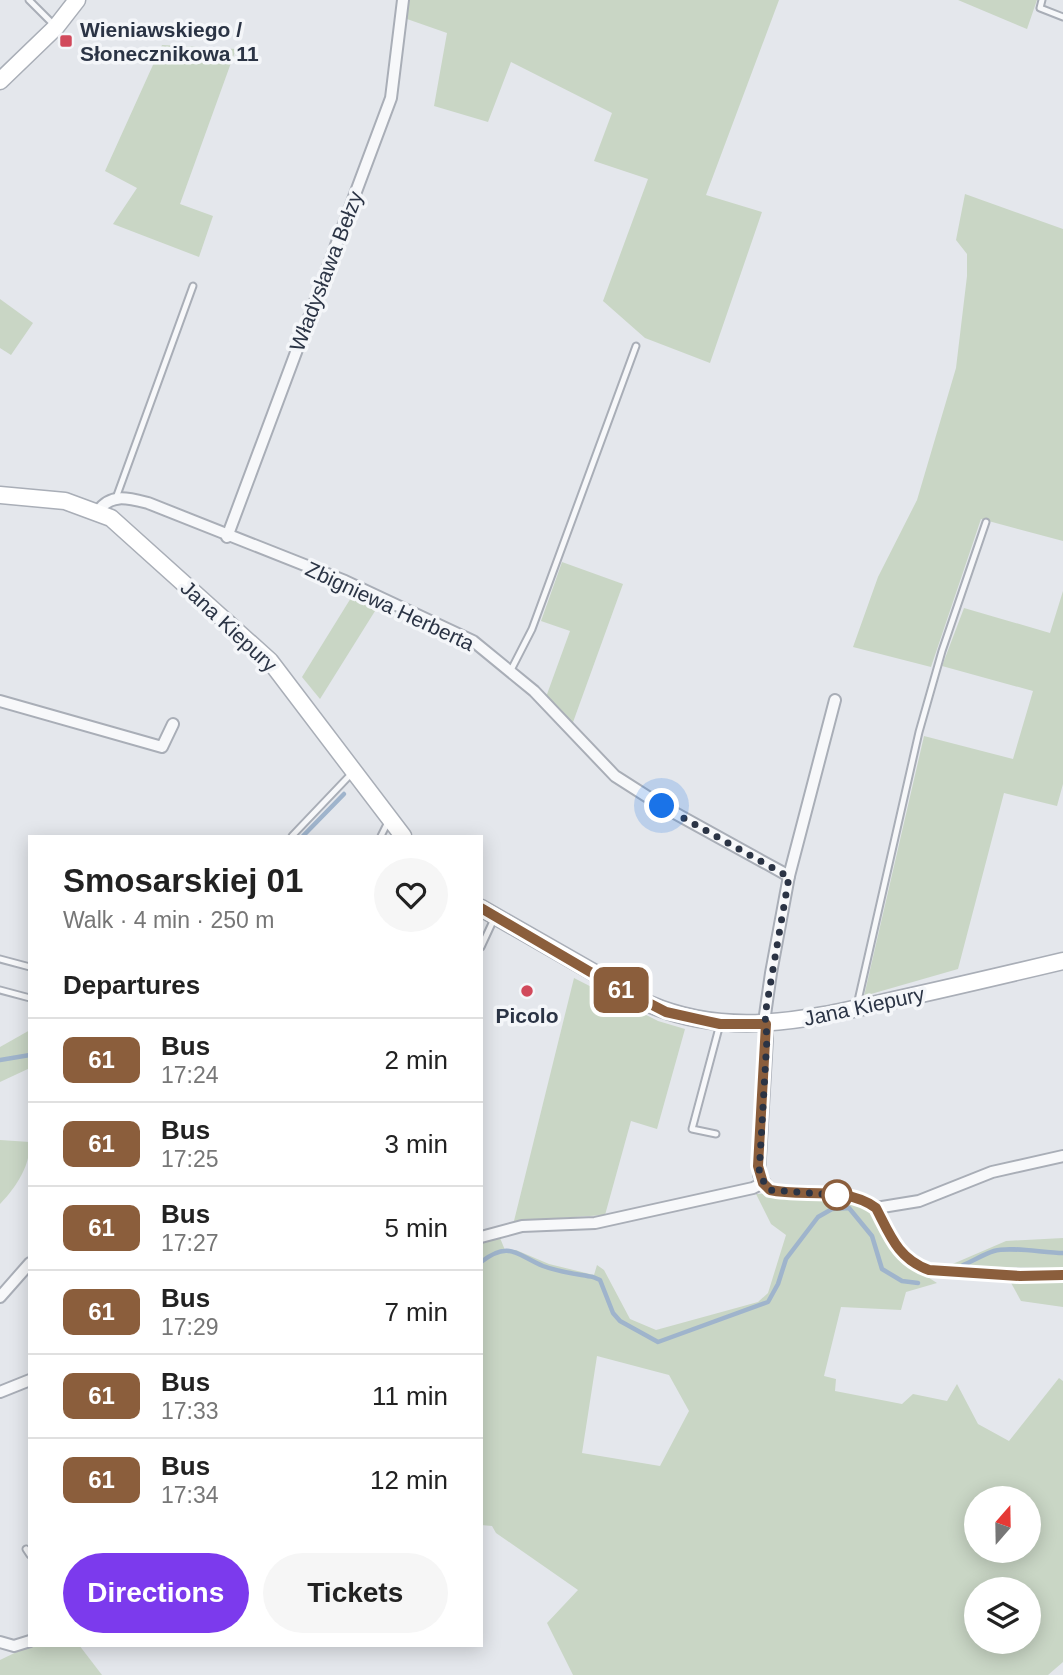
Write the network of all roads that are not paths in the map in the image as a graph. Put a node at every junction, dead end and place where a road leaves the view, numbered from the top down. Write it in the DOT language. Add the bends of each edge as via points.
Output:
graph roads {
  1 [pos="29,0"];
  2 [pos="77,0"];
  3 [pos="403,0"];
  4 [pos="1042,0"];
  5 [pos="1063,17"];
  6 [pos="56,27"];
  7 [pos="0,81"];
  8 [pos="193,286"];
  9 [pos="636,346"];
  10 [pos="0,495"];
  11 [pos="116,498"];
  12 [pos="97,511"];
  13 [pos="986,522"];
  14 [pos="227,537"];
  15 [pos="511,670"];
  16 [pos="835,700"];
  17 [pos="0,701"];
  18 [pos="173,724"];
  19 [pos="354,771"];
  20 [pos="390,819"];
  21 [pos="293,835"];
  22 [pos="382,835"];
  23 [pos="402,835"];
  24 [pos="789,877"];
  25 [pos="488,912"];
  26 [pos="483,937"];
  27 [pos="0,959"];
  28 [pos="1063,961"];
  29 [pos="28,966"];
  30 [pos="0,990"];
  31 [pos="28,997"];
  32 [pos="856,1008"];
  33 [pos="720,1024"];
  34 [pos="766,1024"];
  35 [pos="716,1134"];
  36 [pos="1063,1156"];
  37 [pos="763,1183"];
  38 [pos="876,1208"];
  39 [pos="483,1236"];
  40 [pos="28,1265"];
  41 [pos="1063,1275"];
  42 [pos="0,1297"];
  43 [pos="28,1381"];
  44 [pos="0,1392"];
  45 [pos="26,1549"];
  46 [pos="28,1552"];
  47 [pos="28,1642"];
  48 [pos="0,1643"];
  1 -- 6 [label="lane"];
  2 -- 6 [label="street"];
  3 -- 14 [label="street, Władysława Bełzy" via="391,98"];
  4 -- 5 [label="lane" via="1040,8"];
  6 -- 7 [label="street"];
  8 -- 11 [label="lane"];
  9 -- 15 [label="lane" via="532,629"];
  10 -- 12 [label="street, Jana Kiepury" via="65,501"];
  11 -- 12 [label="street"];
  11 -- 14 [label="street, Zbigniewa Herberta" via="148,503"];
  12 -- 19 [label="street, Jana Kiepury" via="270,661"];
  13 -- 32 [label="lane" via="919,732"];
  14 -- 15 [label="street, Zbigniewa Herberta" via="393,602 472,641"];
  15 -- 24 [label="street, Zbigniewa Herberta" via="615,776"];
  16 -- 24 [label="street"];
  17 -- 18 [label="street" via="162,747"];
  19 -- 20 [label="street, Jana Kiepury"];
  19 -- 21 [label="lane"];
  20 -- 22 [label="lane"];
  20 -- 23 [label="street, Jana Kiepury"];
  24 -- 34 [label="street" via="769,981"];
  25 -- 26 [label="lane"];
  25 -- 33 [label="street, Jana Kiepury" via="649,1004"];
  27 -- 29 [label="lane"];
  28 -- 32 [label="street, Jana Kiepury"];
  30 -- 31 [label="lane"];
  32 -- 34 [label="street, Jana Kiepury"];
  33 -- 34 [label="street, Jana Kiepury"];
  33 -- 35 [label="lane" via="692,1129"];
  34 -- 37 [label="street" via="758,1166"];
  36 -- 38 [label="street" via="992,1172 919,1201"];
  37 -- 38 [label="street" via="778,1192 854,1198"];
  37 -- 39 [label="street" via="604,1221 522,1226"];
  38 -- 41 [label="street" via="898,1250 929,1270"];
  40 -- 42 [label="street"];
  43 -- 44 [label="street"];
  45 -- 46 [label="lane"];
  47 -- 48 [label="street" via="14,1646"];
}
